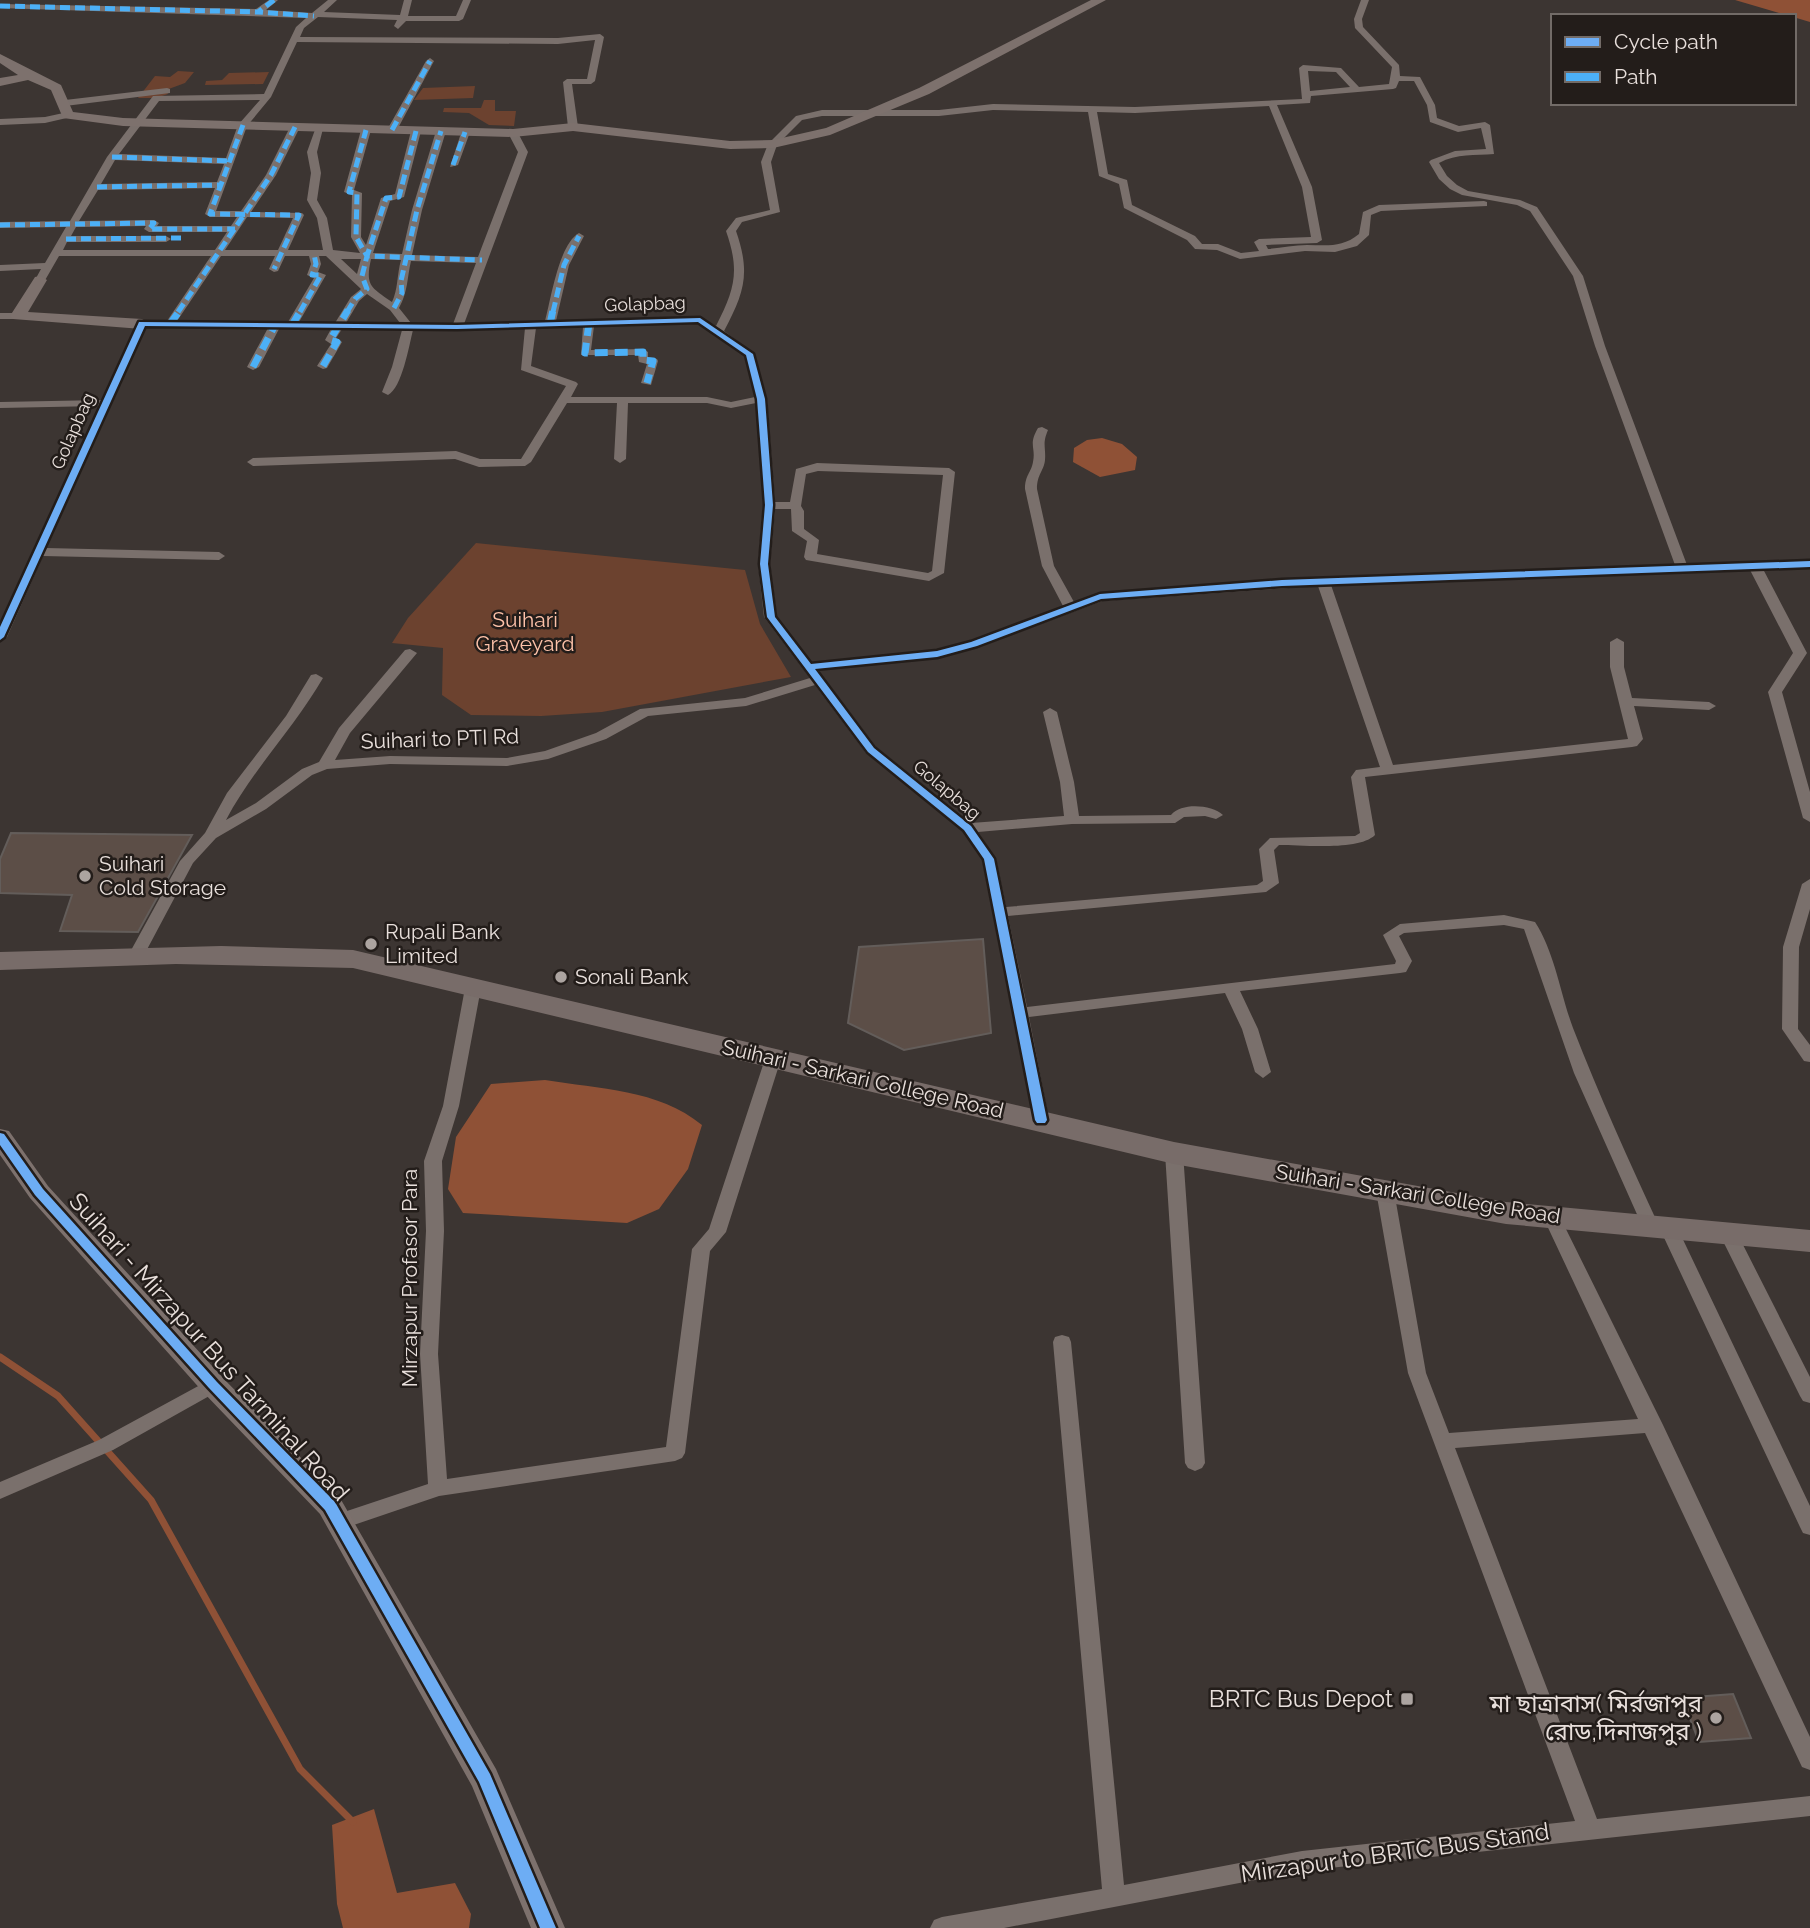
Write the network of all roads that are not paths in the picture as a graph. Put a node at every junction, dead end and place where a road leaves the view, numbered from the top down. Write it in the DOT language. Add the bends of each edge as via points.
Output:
graph roads {
  1 [pos="274,0"];
  2 [pos="333,0"];
  3 [pos="408,0"];
  4 [pos="467,0"];
  5 [pos="1100,0"];
  6 [pos="1365,0"];
  7 [pos="0,6"];
  8 [pos="258,12"];
  9 [pos="315,15"];
  10 [pos="403,18"];
  11 [pos="295,39"];
  12 [pos="390,40"];
  13 [pos="0,58"];
  14 [pos="430,61"];
  15 [pos="29,76"];
  16 [pos="1395,78"];
  17 [pos="0,82"];
  18 [pos="272,85"];
  19 [pos="1357,90"];
  20 [pos="1306,94"];
  21 [pos="267,97"];
  22 [pos="1272,103"];
  23 [pos="67,109"];
  24 [pos="1092,109"];
  25 [pos="870,114"];
  26 [pos="0,122"];
  27 [pos="136,123"];
  28 [pos="243,125"];
  29 [pos="295,127"];
  30 [pos="321,127"];
  31 [pos="573,127"];
  32 [pos="366,130"];
  33 [pos="392,130"];
  34 [pos="416,131"];
  35 [pos="441,131"];
  36 [pos="465,132"];
  37 [pos="513,133"];
  38 [pos="773,144"];
  39 [pos="112,157"];
  40 [pos="228,161"];
  41 [pos="453,165"];
  42 [pos="221,185"];
  43 [pos="97,187"];
  44 [pos="1515,202"];
  45 [pos="242,215"];
  46 [pos="75,223"];
  47 [pos="0,225"];
  48 [pos="235,229"];
  49 [pos="579,236"];
  50 [pos="65,239"];
  51 [pos="228,239"];
  52 [pos="57,253"];
  53 [pos="218,253"];
  54 [pos="1265,253"];
  55 [pos="282,254"];
  56 [pos="314,254"];
  57 [pos="330,254"];
  58 [pos="367,257"];
  59 [pos="407,257"];
  60 [pos="482,260"];
  61 [pos="49,266"];
  62 [pos="0,268"];
  63 [pos="274,269"];
  64 [pos="40,280"];
  65 [pos="367,289"];
  66 [pos="394,308"];
  67 [pos="0,316"];
  68 [pos="18,316"];
  69 [pos="589,323"];
  70 [pos="142,324"];
  71 [pos="170,324"];
  72 [pos="550,324"];
  73 [pos="275,325"];
  74 [pos="531,325"];
  75 [pos="292,326"];
  76 [pos="339,326"];
  77 [pos="408,327"];
  78 [pos="457,327"];
  79 [pos="718,332"];
  80 [pos="323,366"];
  81 [pos="253,367"];
  82 [pos="647,383"];
  83 [pos="388,392"];
  84 [pos="761,399"];
  85 [pos="564,400"];
  86 [pos="624,400"];
  87 [pos="104,403"];
  88 [pos="0,405"];
  89 [pos="1042,430"];
  90 [pos="620,459"];
  91 [pos="253,462"];
  92 [pos="769,505"];
  93 [pos="795,506"];
  94 [pos="39,552"];
  95 [pos="219,556"];
  96 [pos="1810,564"];
  97 [pos="1754,565"];
  98 [pos="1682,567"];
  99 [pos="1324,583"];
  100 [pos="1070,607"];
  101 [pos="0,637"];
  102 [pos="1616,642"];
  103 [pos="410,653"];
  104 [pos="814,673"];
  105 [pos="316,678"];
  106 [pos="1626,702"];
  107 [pos="1709,706"];
  108 [pos="1050,712"];
  109 [pos="325,765"];
  110 [pos="1388,770"];
  111 [pos="1216,815"];
  112 [pos="1810,818"];
  113 [pos="1072,820"];
  114 [pos="968,828"];
  115 [pos="211,835"];
  116 [pos="1810,884"];
  117 [pos="1000,912"];
  118 [pos="136,954"];
  119 [pos="0,961"];
  120 [pos="1230,987"];
  121 [pos="473,988"];
  122 [pos="1020,1013"];
  123 [pos="1790,1029"];
  124 [pos="1810,1031"];
  125 [pos="1810,1057"];
  126 [pos="774,1059"];
  127 [pos="1263,1072"];
  128 [pos="1041,1120"];
  129 [pos="0,1137"];
  130 [pos="1174,1153"];
  131 [pos="1385,1191"];
  132 [pos="1552,1217"];
  133 [pos="1659,1227"];
  134 [pos="1728,1233"];
  135 [pos="1810,1241"];
  136 [pos="1062,1342"];
  137 [pos="213,1385"];
  138 [pos="1810,1396"];
  139 [pos="1653,1425"];
  140 [pos="1444,1441"];
  141 [pos="1195,1463"];
  142 [pos="438,1488"];
  143 [pos="0,1491"];
  144 [pos="339,1522"];
  145 [pos="1810,1527"];
  146 [pos="1810,1760"];
  147 [pos="1810,1806"];
  148 [pos="1589,1828"];
  149 [pos="1114,1898"];
  150 [pos="548,1928"];
  151 [pos="943,1928"];
  1 -- 8 [label="street"];
  2 -- 9 [label="street"];
  3 -- 10 [label="street"];
  4 -- 10 [label="street" via="459,19"];
  5 -- 25 [label="street"];
  6 -- 16 [label="street" via="1359,28 1391,60"];
  7 -- 8 [label="street"];
  8 -- 9 [label="street"];
  9 -- 10 [label="street"];
  9 -- 11 [label="street" via="300,27"];
  10 -- 12 [label="street"];
  11 -- 12 [label="street"];
  11 -- 18 [label="street"];
  12 -- 31 [label="street" via="600,37 591,81 567,82"];
  13 -- 15 [label="street"];
  14 -- 33 [label="street"];
  15 -- 17 [label="street"];
  15 -- 23 [label="street" via="56,88"];
  16 -- 19 [label="street" via="1393,86"];
  16 -- 44 [label="street" via="1417,79 1431,105 1433,120 1458,129 1485,125 1491,152 1460,152 1434,162 1453,189"];
  18 -- 21 [label="street"];
  18 -- 23 [label="street" via="174,90"];
  19 -- 20 [label="street"];
  19 -- 20 [label="street" via="1338,70 1303,68"];
  20 -- 22 [label="street" via="1307,101"];
  21 -- 27 [label="street" via="163,96 156,98"];
  21 -- 28 [label="street"];
  22 -- 24 [label="street"];
  22 -- 54 [label="street" via="1307,187 1317,240 1259,242"];
  23 -- 26 [label="street" via="46,120"];
  23 -- 27 [label="street"];
  24 -- 25 [label="street" via="993,107"];
  24 -- 54 [label="street" via="1104,176 1124,182 1128,206 1191,238 1199,247 1218,247 1240,256"];
  25 -- 38 [label="street" via="830,131"];
  25 -- 38 [label="street" via="822,113 799,118"];
  27 -- 28 [label="street"];
  27 -- 39 [label="street"];
  28 -- 29 [label="street"];
  28 -- 40 [label="street"];
  29 -- 30 [label="street"];
  29 -- 45 [label="street" via="271,176"];
  30 -- 32 [label="street"];
  30 -- 57 [label="street" via="312,152 316,173 312,200 322,218"];
  31 -- 37 [label="street"];
  31 -- 38 [label="street" via="730,145"];
  32 -- 33 [label="street"];
  32 -- 58 [label="street" via="349,192 357,193 356,237"];
  33 -- 34 [label="street"];
  34 -- 35 [label="street"];
  34 -- 58 [label="street" via="399,197 386,198"];
  35 -- 36 [label="street"];
  35 -- 59 [label="street"];
  36 -- 37 [label="street"];
  36 -- 41 [label="street"];
  37 -- 60 [label="street" via="523,152"];
  38 -- 79 [label="street" via="766,162 775,212 739,220 731,231 742,259 737,295"];
  39 -- 40 [label="street"];
  39 -- 43 [label="street"];
  40 -- 42 [label="street"];
  42 -- 43 [label="street"];
  42 -- 45 [label="street" via="210,215"];
  43 -- 46 [label="street"];
  44 -- 54 [label="street" via="1379,208 1366,214 1364,235 1353,244"];
  44 -- 98 [label="street" via="1534,209 1578,276"];
  45 -- 48 [label="street"];
  45 -- 55 [label="street" via="299,215"];
  46 -- 47 [label="street"];
  46 -- 48 [label="street"];
  46 -- 50 [label="street"];
  48 -- 51 [label="street"];
  49 -- 72 [label="street" via="564,265"];
  50 -- 51 [label="street"];
  50 -- 52 [label="street"];
  51 -- 53 [label="street"];
  52 -- 53 [label="street"];
  52 -- 61 [label="street"];
  53 -- 55 [label="street"];
  53 -- 71 [label="street"];
  55 -- 56 [label="street"];
  55 -- 63 [label="street"];
  56 -- 57 [label="street"];
  56 -- 75 [label="street" via="312,275 321,275"];
  57 -- 58 [label="street"];
  57 -- 65 [label="street"];
  58 -- 59 [label="street"];
  58 -- 65 [label="street" via="362,276"];
  59 -- 60 [label="street"];
  59 -- 66 [label="street" via="402,293"];
  60 -- 78 [label="street"];
  61 -- 62 [label="street"];
  61 -- 64 [label="street"];
  64 -- 68 [label="street"];
  65 -- 66 [label="street"];
  65 -- 76 [label="street" via="355,299"];
  66 -- 77 [label="street"];
  67 -- 68 [label="street"];
  68 -- 70 [label="street"];
  69 -- 72 [label="street, Golapbag"];
  69 -- 79 [label="street, Golapbag" via="700,320"];
  69 -- 82 [label="street" via="584,353 643,352 643,360 653,360"];
  70 -- 71 [label="street, Golapbag"];
  70 -- 87 [label="street, Golapbag"];
  71 -- 73 [label="street, Golapbag"];
  72 -- 74 [label="street, Golapbag"];
  73 -- 75 [label="street, Golapbag"];
  73 -- 81 [label="street"];
  74 -- 78 [label="street, Golapbag"];
  74 -- 85 [label="street" via="525,368 572,384"];
  75 -- 76 [label="street, Golapbag"];
  76 -- 77 [label="street, Golapbag"];
  76 -- 80 [label="street" via="330,340 337,342"];
  77 -- 78 [label="street, Golapbag"];
  77 -- 83 [label="street"];
  79 -- 84 [label="street, Golapbag" via="749,354"];
  84 -- 86 [label="street" via="731,405 707,400"];
  84 -- 92 [label="street, Golapbag"];
  85 -- 86 [label="street"];
  85 -- 91 [label="street" via="525,462 479,463 456,456"];
  86 -- 90 [label="street"];
  87 -- 88 [label="street"];
  87 -- 94 [label="street, Golapbag"];
  89 -- 100 [label="street" via="1037,442 1040,462 1031,476 1031,489 1048,566"];
  92 -- 93 [label="street"];
  92 -- 104 [label="street, Golapbag" via="764,564 771,617"];
  93 -- 93 [label="street" via="800,472 817,467 949,472 938,573 929,578 810,558 813,540 798,531"];
  94 -- 95 [label="street"];
  94 -- 101 [label="street, Golapbag"];
  96 -- 97 [label="street, Suihari to PTI Rd"];
  97 -- 98 [label="street, Suihari to PTI Rd"];
  97 -- 112 [label="street" via="1800,653 1775,692"];
  98 -- 99 [label="street, Suihari to PTI Rd"];
  99 -- 100 [label="street, Suihari to PTI Rd" via="1100,597"];
  99 -- 110 [label="street"];
  100 -- 104 [label="street, Suihari to PTI Rd" via="1024,627 937,654"];
  102 -- 106 [label="street"];
  103 -- 109 [label="street" via="344,731"];
  104 -- 109 [label="street, Suihari to PTI Rd" via="746,702 645,712 601,736 548,755 507,762 390,760"];
  104 -- 114 [label="street, Golapbag" via="871,750"];
  105 -- 115 [label="street" via="304,701 241,782"];
  106 -- 107 [label="street"];
  106 -- 110 [label="street" via="1636,739 1632,743"];
  108 -- 113 [label="street"];
  109 -- 115 [label="street, Suihari to PTI Rd"];
  110 -- 117 [label="street" via="1358,777 1368,835 1357,840 1275,841 1266,849 1271,883 1261,889"];
  111 -- 113 [label="street" via="1207,811 1180,813 1175,819"];
  113 -- 114 [label="street"];
  114 -- 117 [label="street, Golapbag" via="989,859"];
  115 -- 118 [label="street, Suihari to PTI Rd" via="187,861"];
  116 -- 123 [label="street" via="1791,947"];
  117 -- 122 [label="street, Golapbag"];
  118 -- 119 [label="highway, Suihari - Sarkari College Road"];
  118 -- 121 [label="highway, Suihari - Sarkari College Road" via="353,959"];
  120 -- 122 [label="street"];
  120 -- 127 [label="street"];
  120 -- 133 [label="street" via="1400,968 1404,961 1391,935 1400,929 1504,920 1530,925 1595,1102"];
  121 -- 126 [label="highway, Suihari - Sarkari College Road"];
  121 -- 142 [label="street, Mirzapur Profasor Para" via="451,1106 433,1161 429,1354"];
  122 -- 128 [label="street, Golapbag"];
  123 -- 124 [label="street"];
  123 -- 125 [label="street"];
  126 -- 128 [label="highway, Suihari - Sarkari College Road"];
  126 -- 142 [label="street" via="717,1232 701,1249 675,1453"];
  128 -- 130 [label="highway, Suihari - Sarkari College Road"];
  129 -- 137 [label="street, Suihari - Mirzapur Bus Tarminal Road" via="39,1192"];
  130 -- 131 [label="highway, Suihari - Sarkari College Road"];
  130 -- 141 [label="street"];
  131 -- 132 [label="highway, Suihari - Sarkari College Road"];
  131 -- 140 [label="street" via="1417,1373"];
  132 -- 133 [label="highway, Suihari - Sarkari College Road"];
  132 -- 139 [label="street"];
  133 -- 134 [label="highway, Suihari - Sarkari College Road"];
  133 -- 145 [label="street"];
  134 -- 135 [label="highway, Suihari - Sarkari College Road"];
  134 -- 138 [label="street"];
  136 -- 149 [label="street"];
  137 -- 143 [label="street" via="86,1454"];
  137 -- 144 [label="street, Suihari - Mirzapur Bus Tarminal Road" via="330,1506"];
  139 -- 140 [label="street"];
  139 -- 146 [label="street"];
  140 -- 148 [label="street"];
  142 -- 144 [label="street"];
  144 -- 150 [label="street, Suihari - Mirzapur Bus Tarminal Road" via="485,1779"];
  147 -- 148 [label="street, Mirzapur to BRTC Bus Stand"];
  148 -- 149 [label="street, Mirzapur to BRTC Bus Stand" via="1302,1860"];
  149 -- 151 [label="street, Mirzapur to BRTC Bus Stand"];
}
